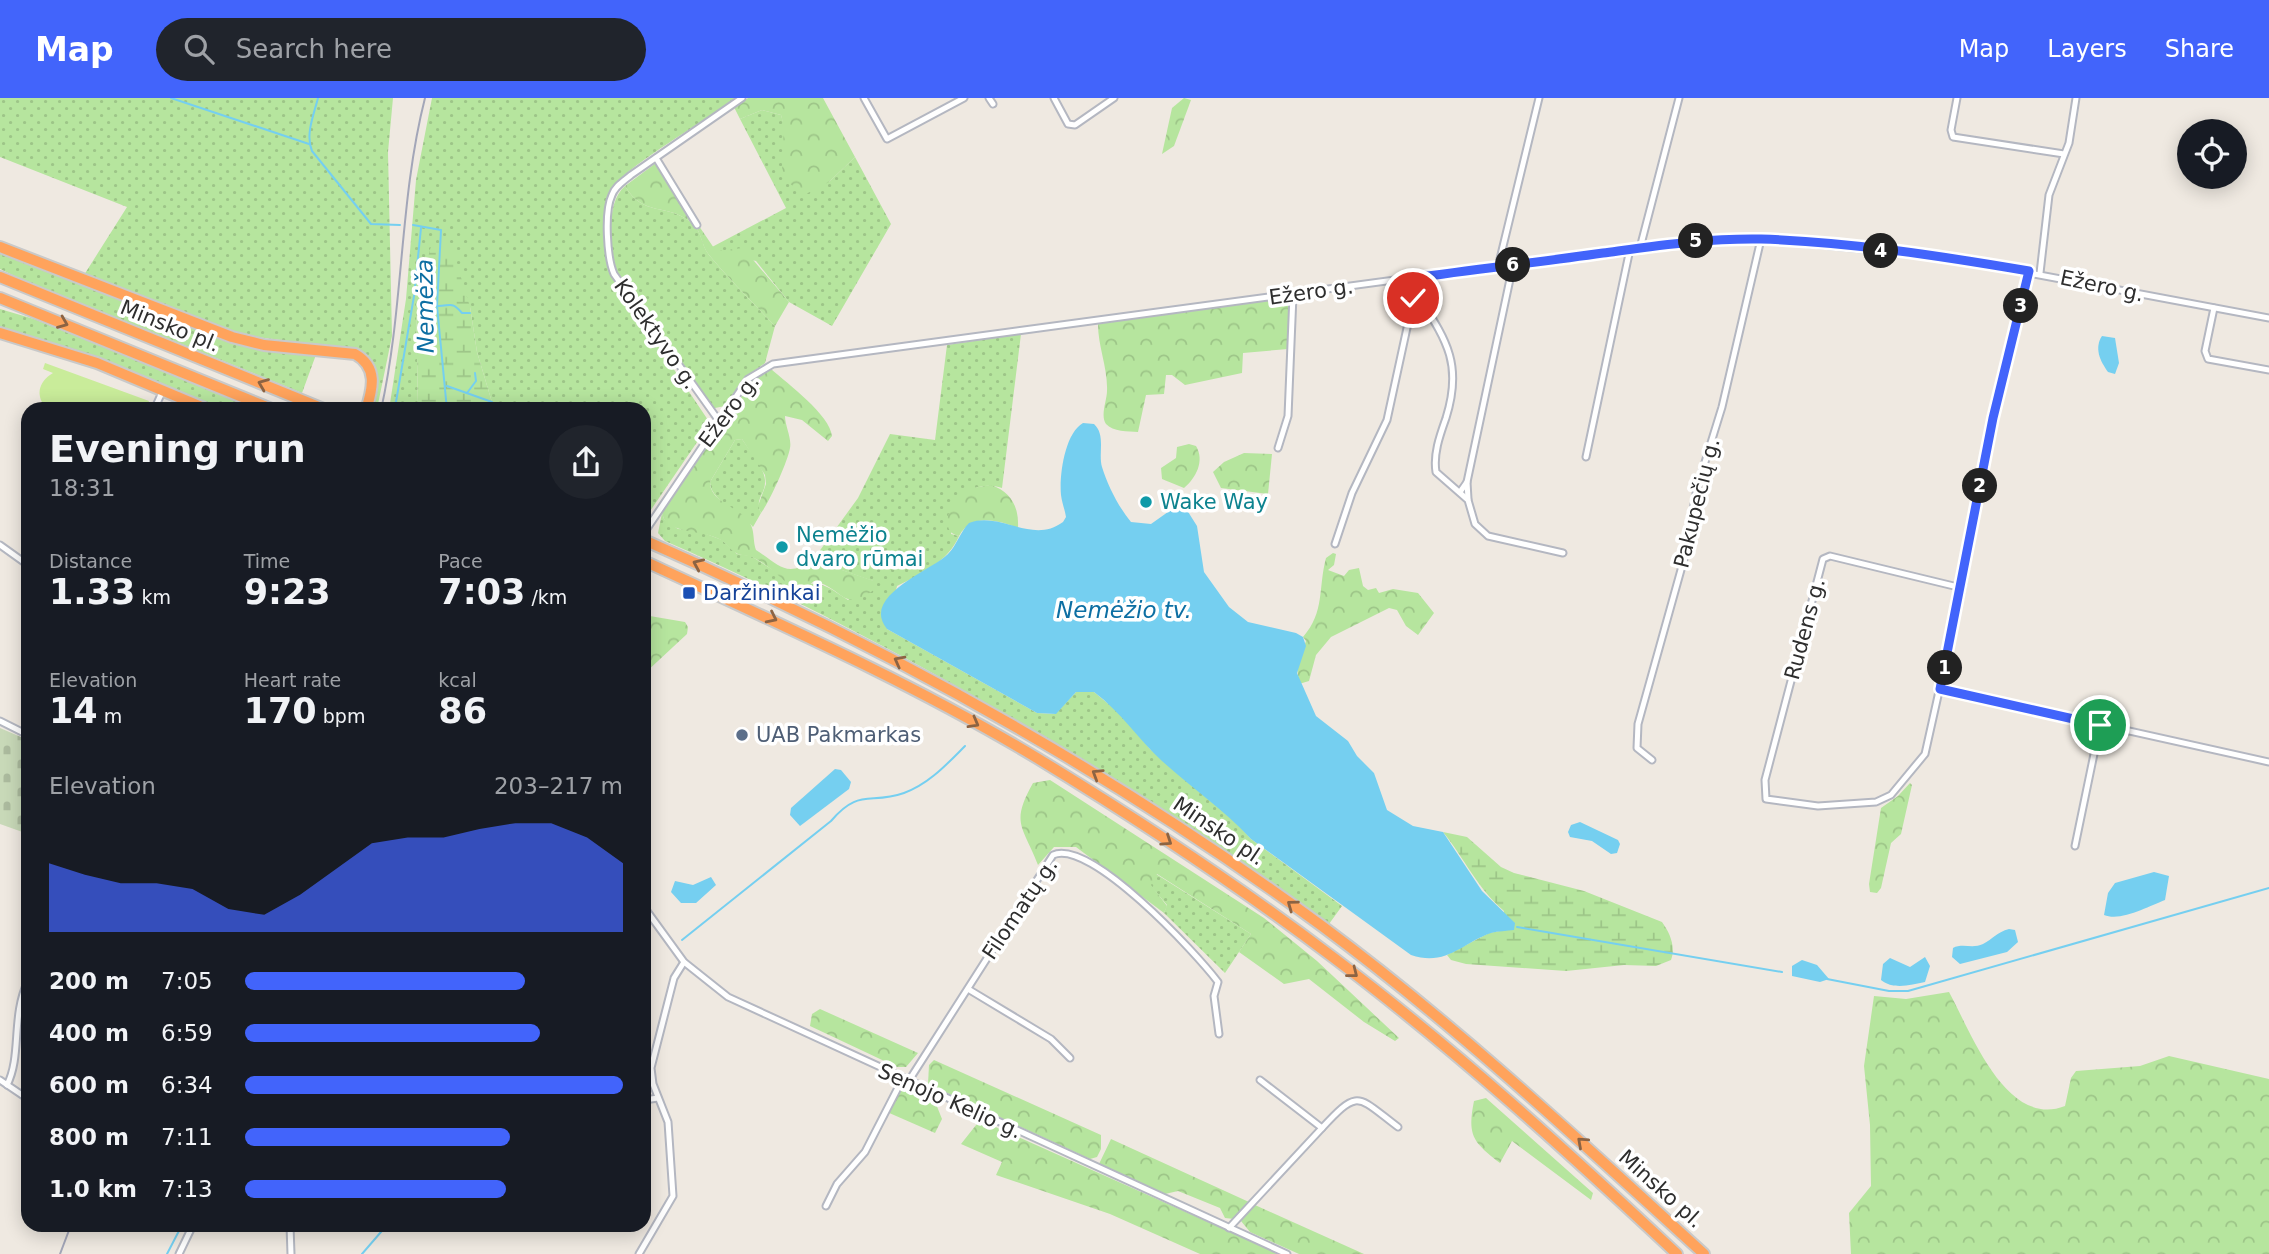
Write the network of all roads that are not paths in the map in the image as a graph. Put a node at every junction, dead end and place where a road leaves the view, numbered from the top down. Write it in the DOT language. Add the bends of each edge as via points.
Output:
graph roads {
  1 [pos="743,98"];
  2 [pos="864,98"];
  3 [pos="964,98"];
  4 [pos="1054,98"];
  5 [pos="1114,98"];
  6 [pos="1539,98"];
  7 [pos="1679,98"];
  8 [pos="1956,98"];
  9 [pos="2076,98"];
  10 [pos="2064,154"];
  11 [pos="656,158"];
  12 [pos="697,225"];
  13 [pos="1761,239"];
  14 [pos="0,247"];
  15 [pos="1640,248"];
  16 [pos="1630,249"];
  17 [pos="1513,265"];
  18 [pos="1498,267"];
  19 [pos="2029,271"];
  20 [pos="2040,273"];
  21 [pos="0,277"];
  22 [pos="1414,278"];
  23 [pos="1415,291"];
  24 [pos="1293,295"];
  25 [pos="0,298"];
  26 [pos="2214,308"];
  27 [pos="2269,318"];
  28 [pos="0,333"];
  29 [pos="2269,370"];
  30 [pos="163,390"];
  31 [pos="158,402"];
  32 [pos="191,402"];
  33 [pos="254,402"];
  34 [pos="306,402"];
  35 [pos="367,402"];
  36 [pos="719,421"];
  37 [pos="1278,449"];
  38 [pos="1586,457"];
  39 [pos="1467,482"];
  40 [pos="1460,492"];
  41 [pos="1468,500"];
  42 [pos="651,523"];
  43 [pos="651,543"];
  44 [pos="1335,544"];
  45 [pos="0,545"];
  46 [pos="1563,552"];
  47 [pos="21,560"];
  48 [pos="651,564"];
  49 [pos="651,571"];
  50 [pos="664,571"];
  51 [pos="1962,588"];
  52 [pos="1940,689"];
  53 [pos="0,722"];
  54 [pos="2100,725"];
  55 [pos="21,732"];
  56 [pos="1652,760"];
  57 [pos="2269,762"];
  58 [pos="2075,846"];
  59 [pos="651,917"];
  60 [pos="684,962"];
  61 [pos="968,989"];
  62 [pos="21,1001"];
  63 [pos="1219,1034"];
  64 [pos="1070,1058"];
  65 [pos="0,1080"];
  66 [pos="1260,1080"];
  67 [pos="905,1081"];
  68 [pos="7,1085"];
  69 [pos="21,1094"];
  70 [pos="658,1098"];
  71 [pos="651,1099"];
  72 [pos="1398,1127"];
  73 [pos="1322,1128"];
  74 [pos="826,1206"];
  75 [pos="1229,1228"];
  76 [pos="190,1232"];
  77 [pos="290,1232"];
  78 [pos="179,1254"];
  79 [pos="290,1254"];
  80 [pos="639,1254"];
  81 [pos="1287,1254"];
  82 [pos="1677,1254"];
  83 [pos="1704,1254"];
  1 -- 11 [label="street, Kolektyvo g."];
  2 -- 3 [label="street" via="887,139"];
  4 -- 5 [label="street" via="1068,124 1075,125"];
  6 -- 18 [label="street"];
  7 -- 15 [label="street"];
  8 -- 10 [label="street" via="1952,137"];
  9 -- 10 [label="street"];
  10 -- 20 [label="street" via="2049,195"];
  11 -- 12 [label="street"];
  11 -- 36 [label="street, Kolektyvo g." via="611,196 609,264"];
  13 -- 15 [label="street, Ežero g."];
  13 -- 19 [label="street, Ežero g." via="1942,257"];
  13 -- 56 [label="street, Pakupečių g." via="1684,559 1637,724 1637,748"];
  14 -- 35 [label="highway" via="232,337 264,345 355,354 367,363 372,375"];
  15 -- 16 [label="street, Ežero g."];
  16 -- 17 [label="street, Ežero g."];
  16 -- 38 [label="street"];
  17 -- 18 [label="street, Ežero g."];
  17 -- 39 [label="street"];
  18 -- 22 [label="street, Ežero g."];
  19 -- 20 [label="street, Ežero g."];
  19 -- 51 [label="street" via="1993,418"];
  20 -- 26 [label="street, Ežero g."];
  34 -- 21 [label="highway, Minsko pl., one-way"];
  22 -- 23 [label="street"];
  22 -- 24 [label="street, Ežero g."];
  23 -- 40 [label="street" via="1452,354 1452,386 1435,466 1439,476"];
  23 -- 44 [label="street" via="1389,413 1347,505"];
  24 -- 36 [label="street, Ežero g." via="773,364 752,375"];
  24 -- 37 [label="street" via="1289,406"];
  25 -- 33 [label="highway, Minsko pl., one-way"];
  26 -- 27 [label="street, Ežero g."];
  26 -- 29 [label="street" via="2205,351 2208,359"];
  28 -- 30 [label="highway" via="97,363"];
  30 -- 31 [label="street"];
  30 -- 32 [label="highway"];
  36 -- 42 [label="street, Ežero g."];
  39 -- 40 [label="street"];
  39 -- 41 [label="street"];
  40 -- 41 [label="street"];
  41 -- 46 [label="street" via="1475,524 1488,536"];
  83 -- 43 [label="highway, Minsko pl., one-way" via="1449,1025 1217,852 1075,760 945,685 746,585"];
  45 -- 47 [label="street"];
  48 -- 50 [label="highway, Minsko pl."];
  49 -- 50 [label="highway"];
  50 -- 82 [label="highway, Minsko pl., one-way" via="762,613 905,685 1035,757 1224,879 1335,958 1425,1030"];
  51 -- 52 [label="street"];
  51 -- 52 [label="street, Rudens g." via="1830,556 1823,559 1765,780 1766,799 1828,806 1876,802 1891,795 1924,754"];
  52 -- 54 [label="street"];
  53 -- 55 [label="street"];
  54 -- 57 [label="street"];
  54 -- 58 [label="street"];
  59 -- 60 [label="street, Senojo Kelio g."];
  60 -- 67 [label="street, Senojo Kelio g." via="728,997"];
  60 -- 70 [label="street" via="674,978 653,1056 651,1076"];
  61 -- 63 [label="street, Filomatų g." via="1053,855 1066,852 1116,881 1199,957 1218,982 1214,996"];
  61 -- 64 [label="street" via="1051,1039"];
  61 -- 67 [label="street, Filomatų g."];
  62 -- 68 [label="street"];
  65 -- 68 [label="street"];
  66 -- 73 [label="street"];
  67 -- 74 [label="street, Filomatų g."];
  67 -- 75 [label="street, Senojo Kelio g."];
  68 -- 69 [label="street"];
  70 -- 71 [label="street"];
  70 -- 80 [label="street" via="668,1122 673,1196"];
  72 -- 73 [label="street" via="1365,1102 1353,1099"];
  73 -- 75 [label="street"];
  75 -- 81 [label="street, Senojo Kelio g."];
  76 -- 78 [label="street"];
  77 -- 79 [label="street"];
}
